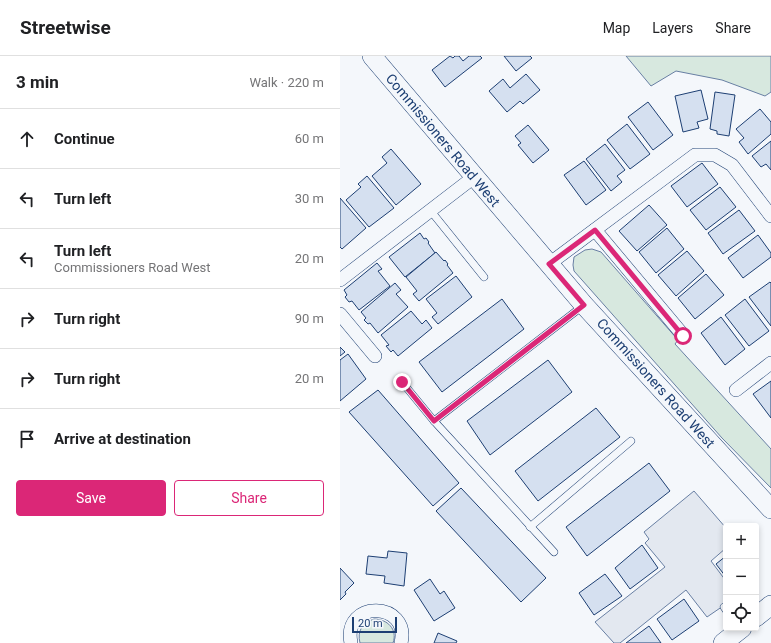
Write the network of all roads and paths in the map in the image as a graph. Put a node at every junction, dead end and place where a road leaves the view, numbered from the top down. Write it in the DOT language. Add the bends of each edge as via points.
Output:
graph roads {
  1 [pos="372,56"];
  2 [pos="474,177"];
  3 [pos="769,208"];
  4 [pos="430,210"];
  5 [pos="595,230"];
  6 [pos="549,264"];
  7 [pos="484,277"];
  8 [pos="340,280"];
  9 [pos="584,305"];
  10 [pos="340,314"];
  11 [pos="683,336"];
  12 [pos="375,356"];
  13 [pos="771,363"];
  14 [pos="402,382"];
  15 [pos="736,390"];
  16 [pos="434,421"];
  17 [pos="631,441"];
  18 [pos="771,509"];
  19 [pos="530,526"];
  20 [pos="554,552"];
  21 [pos="771,605"];
  22 [pos="759,615"];
  23 [pos="738,631"];
  24 [pos="351,643"];
  25 [pos="401,643"];
  26 [pos="723,643"];
  1 -- 2 [label="main road, Commissioners Road West"];
  2 -- 4 [label="street"];
  2 -- 6 [label="main road, Commissioners Road West"];
  3 -- 5 [label="street" via="732,165 715,155 695,155"];
  4 -- 7 [label="lane"];
  4 -- 8 [label="street"];
  5 -- 6 [label="street"];
  5 -- 11 [label="street"];
  6 -- 9 [label="main road, Commissioners Road West"];
  9 -- 16 [label="lane"];
  9 -- 18 [label="main road, Commissioners Road West"];
  10 -- 12 [label="street"];
  13 -- 15 [label="street"];
  14 -- 16 [label="lane"];
  16 -- 19 [label="lane"];
  17 -- 19 [label="lane"];
  19 -- 20 [label="lane"];
  21 -- 22 [label="main road"];
  23 -- 26 [label="main road"];
  24 -- 25 [label="street" via="350,634 355,620 374,610 395,618 402,631"];
}
